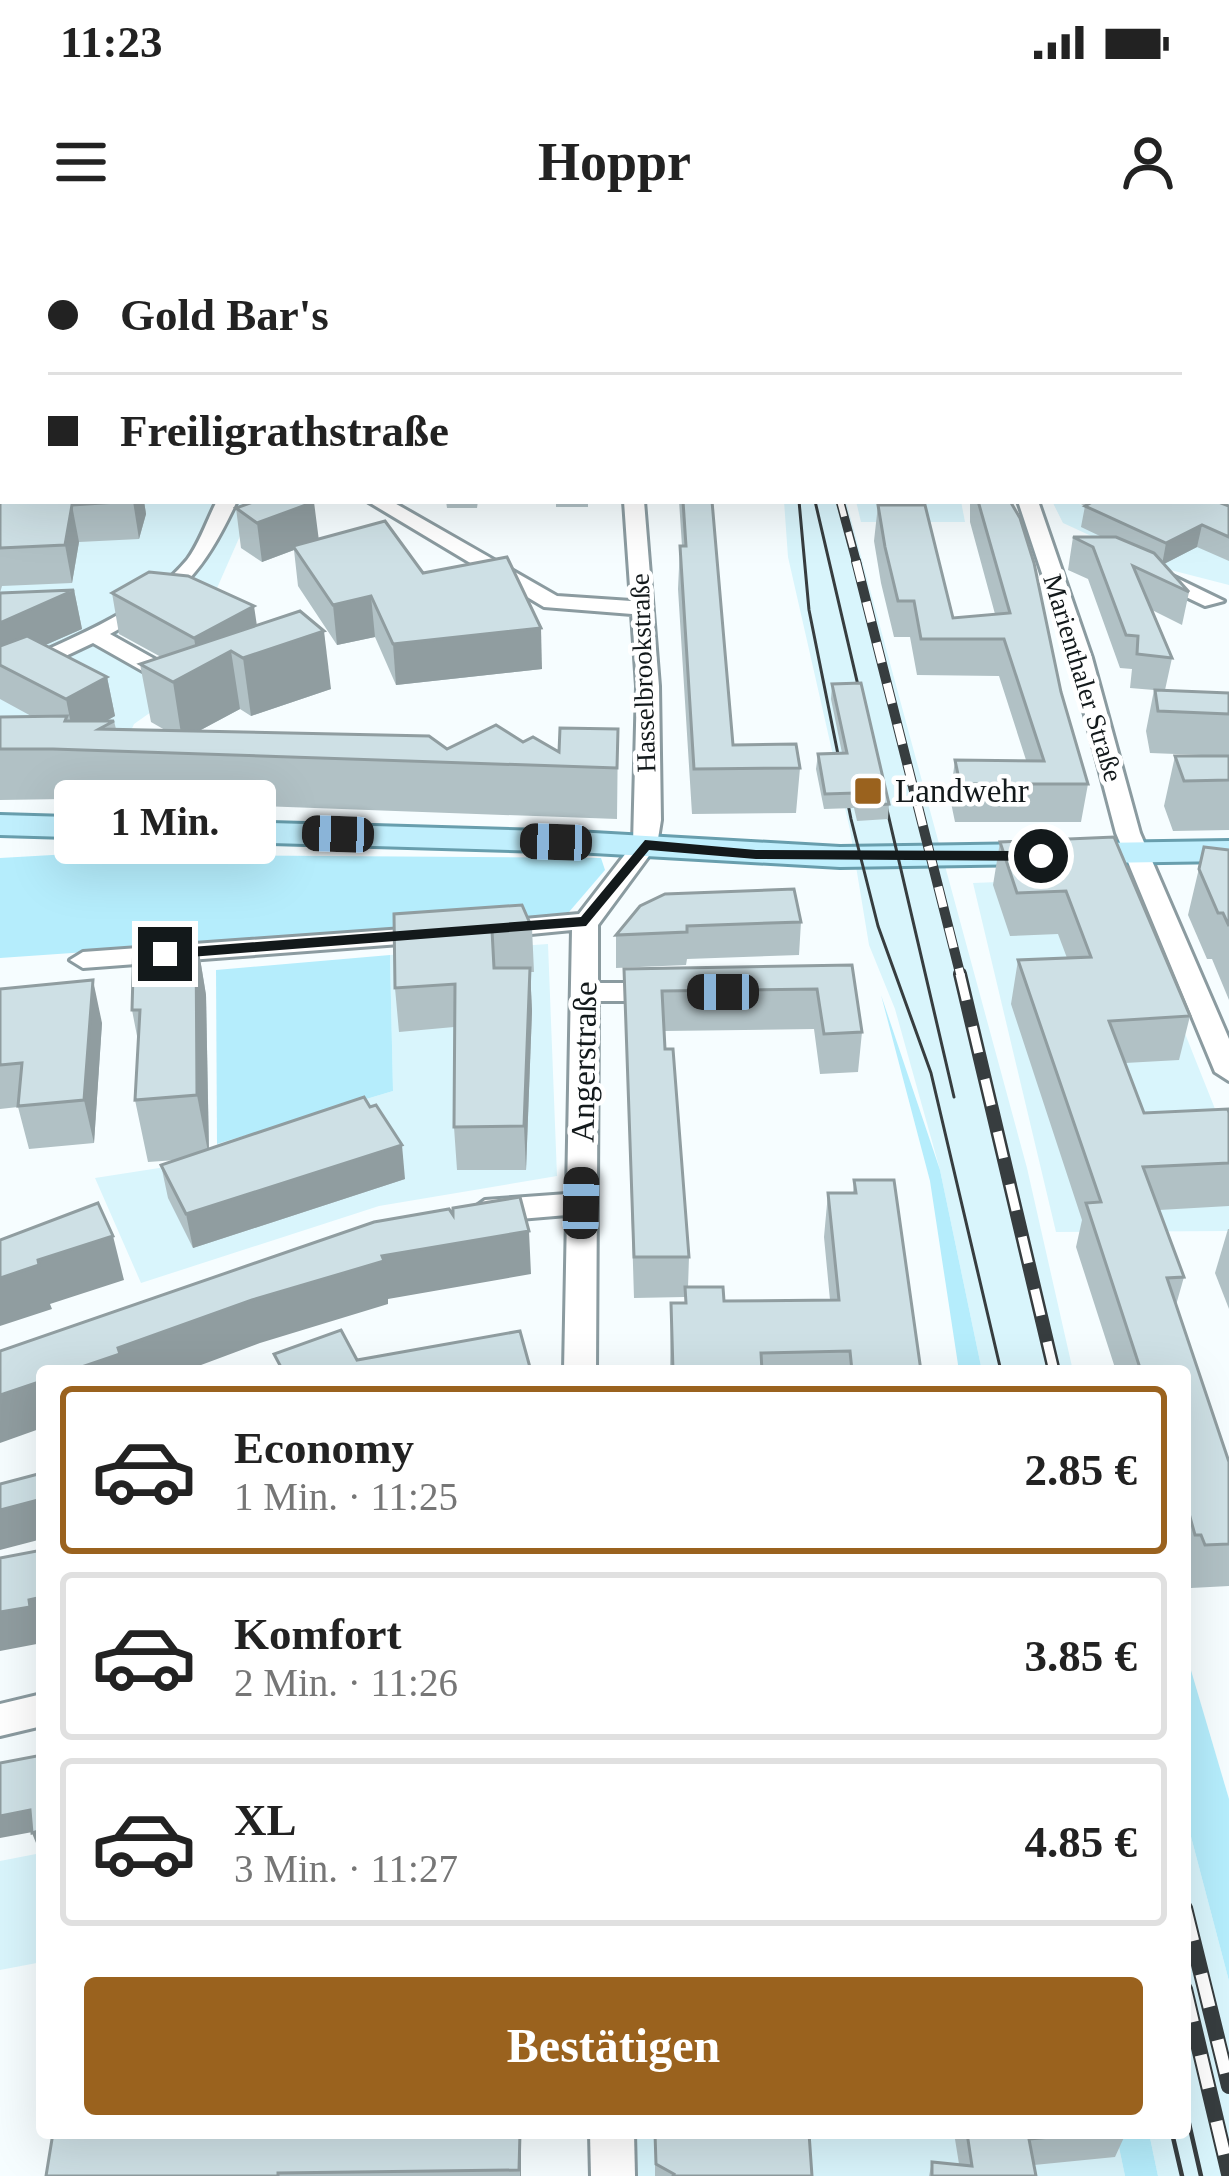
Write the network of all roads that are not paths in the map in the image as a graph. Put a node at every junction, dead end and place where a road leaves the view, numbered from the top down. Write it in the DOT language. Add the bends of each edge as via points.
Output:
graph roads {
  1 [pos="225,504"];
  2 [pos="382,504"];
  3 [pos="634,504"];
  4 [pos="1040,519"];
  5 [pos="1135,567"];
  6 [pos="1213,601"];
  7 [pos="641,608"];
  8 [pos="93,634"];
  9 [pos="0,680"];
  10 [pos="191,689"];
  11 [pos="0,825"];
  12 [pos="645,845"];
  13 [pos="1229,851"];
  14 [pos="1139,855"];
  15 [pos="1229,866"];
  16 [pos="586,921"];
  17 [pos="83,960"];
  18 [pos="585,992"];
  19 [pos="700,992"];
  20 [pos="1229,1072"];
  21 [pos="581,1203"];
  22 [pos="456,1216"];
  23 [pos="580,1365"];
  24 [pos="36,1711"];
  25 [pos="0,1720"];
  26 [pos="612,2139"];
  27 [pos="613,2176"];
  1 -- 8 [label="street" via="184,575"];
  2 -- 7 [label="street" via="552,602"];
  3 -- 7 [label="street, Hasselbrookstraße"];
  4 -- 14 [label="street, Marienthaler Straße"];
  5 -- 6 [label="street"];
  7 -- 12 [label="street, Hasselbrookstraße" via="649,705"];
  8 -- 9 [label="street"];
  8 -- 10 [label="street"];
  11 -- 12 [label="main road"];
  12 -- 14 [label="main road" via="823,856"];
  12 -- 16 [label="street"];
  13 -- 14 [label="main road"];
  14 -- 15 [label="main road"];
  14 -- 20 [label="street, Marienthaler Straße"];
  16 -- 17 [label="street"];
  16 -- 18 [label="street, Angerstraße"];
  18 -- 19 [label="street"];
  18 -- 21 [label="street, Angerstraße"];
  21 -- 22 [label="street"];
  21 -- 23 [label="street, Angerstraße"];
  24 -- 25 [label="street"];
  26 -- 27 [label="street"];
}
